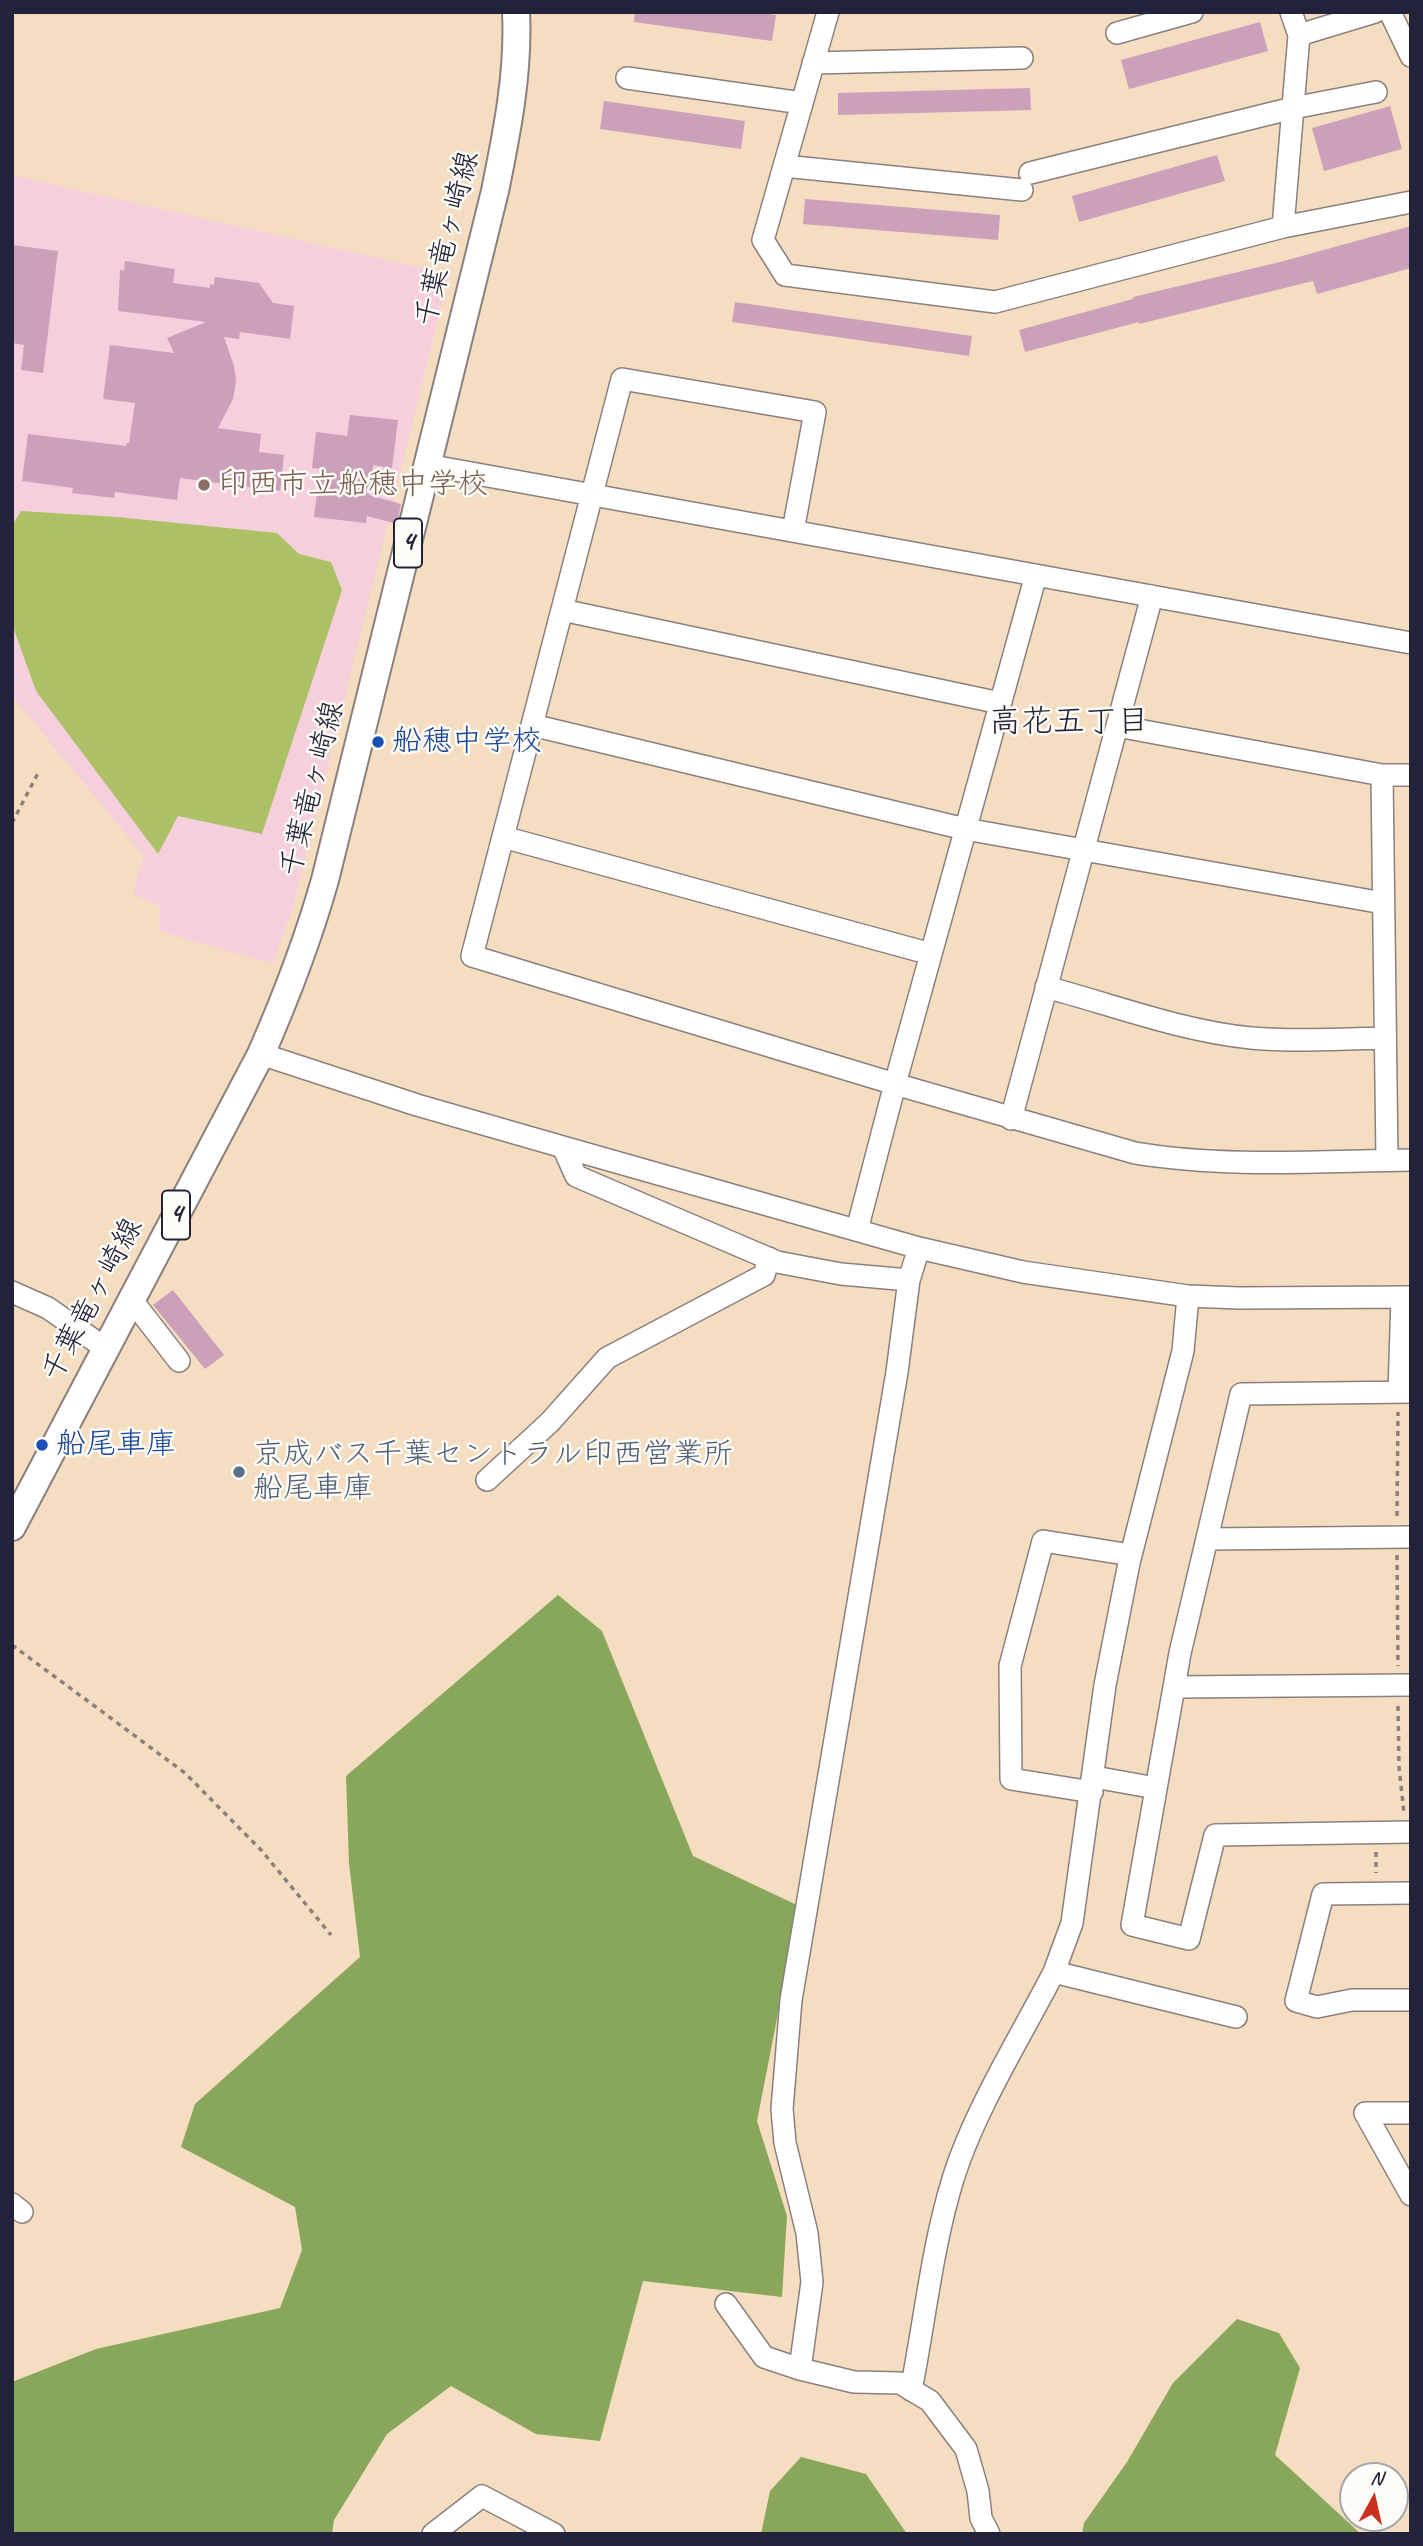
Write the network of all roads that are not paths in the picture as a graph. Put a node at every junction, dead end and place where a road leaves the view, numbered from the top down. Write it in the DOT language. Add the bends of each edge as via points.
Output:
graph roads {
  1 [pos="516,12"];
  2 [pos="828,12"];
  3 [pos="1192,12"];
  4 [pos="1292,12"];
  5 [pos="1375,12"];
  6 [pos="1390,12"];
  7 [pos="1117,33"];
  8 [pos="1299,35"];
  9 [pos="1411,56"];
  10 [pos="1022,58"];
  11 [pos="813,63"];
  12 [pos="627,78"];
  13 [pos="1376,92"];
  14 [pos="802,103"];
  15 [pos="1293,108"];
  16 [pos="784,166"];
  17 [pos="1411,202"];
  18 [pos="1283,227"];
  19 [pos="427,465"];
  20 [pos="592,495"];
  21 [pos="793,531"];
  22 [pos="1036,575"];
  23 [pos="1152,596"];
  24 [pos="562,610"];
  25 [pos="1411,643"];
  26 [pos="1000,703"];
  27 [pos="532,726"];
  28 [pos="1117,726"];
  29 [pos="1382,775"];
  30 [pos="1411,775"];
  31 [pos="965,829"];
  32 [pos="503,837"];
  33 [pos="1083,850"];
  34 [pos="1383,903"];
  35 [pos="931,954"];
  36 [pos="1046,987"];
  37 [pos="1385,1038"];
  38 [pos="261,1054"];
  39 [pos="895,1084"];
  40 [pos="1011,1119"];
  41 [pos="563,1147"];
  42 [pos="1387,1160"];
  43 [pos="1411,1160"];
  44 [pos="857,1230"];
  45 [pos="919,1248"];
  46 [pos="769,1258"];
  47 [pos="909,1280"];
  48 [pos="12,1292"];
  49 [pos="1188,1296"];
  50 [pos="1406,1297"];
  51 [pos="131,1299"];
  52 [pos="105,1348"];
  53 [pos="179,1360"];
  54 [pos="1405,1392"];
  55 [pos="486,1480"];
  56 [pos="12,1527"];
  57 [pos="1404,1537"];
  58 [pos="1207,1539"];
  59 [pos="1131,1555"];
  60 [pos="1404,1685"];
  61 [pos="1174,1687"];
  62 [pos="1093,1785"];
  63 [pos="1156,1787"];
  64 [pos="1409,1832"];
  65 [pos="1411,1893"];
  66 [pos="1054,1972"];
  67 [pos="1411,2000"];
  68 [pos="1236,2017"];
  69 [pos="1411,2113"];
  70 [pos="1411,2196"];
  71 [pos="726,2304"];
  72 [pos="800,2369"];
  73 [pos="912,2390"];
  74 [pos="433,2534"];
  75 [pos="554,2534"];
  76 [pos="989,2534"];
  1 -- 19 [label="main road, 千葉竜ヶ崎線 / 4" via="508,132"];
  2 -- 11 [label="street"];
  3 -- 7 [label="street"];
  4 -- 8 [label="street"];
  5 -- 8 [label="street"];
  6 -- 9 [label="street"];
  8 -- 15 [label="street"];
  10 -- 11 [label="street"];
  11 -- 14 [label="street"];
  12 -- 14 [label="street"];
  13 -- 15 [label="street"];
  14 -- 16 [label="street"];
  15 -- 16 [label="street" via="1026,181"];
  15 -- 18 [label="street"];
  16 -- 18 [label="street" via="763,240 785,275 995,302"];
  17 -- 18 [label="street"];
  19 -- 20 [label="street"];
  19 -- 38 [label="main road, 千葉竜ヶ崎線 / 4" via="325,880 293,980"];
  20 -- 21 [label="street"];
  20 -- 21 [label="street" via="622,379 815,412"];
  20 -- 24 [label="street"];
  21 -- 22 [label="street"];
  22 -- 23 [label="street"];
  22 -- 26 [label="street"];
  23 -- 25 [label="street"];
  23 -- 28 [label="street"];
  24 -- 26 [label="street"];
  24 -- 27 [label="street"];
  26 -- 31 [label="street"];
  27 -- 31 [label="street"];
  27 -- 32 [label="street"];
  28 -- 29 [label="street"];
  28 -- 33 [label="street"];
  29 -- 30 [label="street"];
  29 -- 34 [label="street"];
  31 -- 33 [label="street"];
  31 -- 35 [label="street"];
  32 -- 35 [label="street"];
  32 -- 39 [label="street" via="472,957"];
  33 -- 34 [label="street"];
  33 -- 36 [label="street"];
  34 -- 37 [label="street"];
  35 -- 39 [label="street"];
  36 -- 37 [label="street" via="1234,1035 1298,1040"];
  36 -- 40 [label="street"];
  37 -- 42 [label="street"];
  38 -- 41 [label="street"];
  38 -- 51 [label="main road, 千葉竜ヶ崎線 / 4"];
  39 -- 40 [label="street"];
  39 -- 44 [label="street"];
  40 -- 42 [label="street" via="1168,1159 1241,1163"];
  41 -- 44 [label="street"];
  41 -- 46 [label="street" via="576,1176"];
  42 -- 43 [label="street"];
  44 -- 45 [label="street"];
  45 -- 47 [label="street"];
  45 -- 49 [label="street" via="1023,1272"];
  46 -- 47 [label="street" via="841,1274"];
  46 -- 55 [label="street" via="764,1275 607,1357 551,1422"];
  47 -- 72 [label="street" via="791,2000 782,2109 813,2282"];
  48 -- 52 [label="street" via="48,1308"];
  49 -- 50 [label="street"];
  49 -- 59 [label="street" via="1184,1350"];
  50 -- 54 [label="street"];
  51 -- 52 [label="main road, 千葉竜ヶ崎線 / 4"];
  51 -- 53 [label="street"];
  52 -- 56 [label="main road, 千葉竜ヶ崎線 / 4"];
  54 -- 58 [label="street" via="1241,1394"];
  57 -- 58 [label="street"];
  58 -- 61 [label="street"];
  59 -- 62 [label="street" via="1105,1685"];
  59 -- 62 [label="street" via="1043,1541 1010,1666 1011,1779"];
  60 -- 61 [label="street"];
  61 -- 63 [label="street"];
  62 -- 63 [label="street"];
  62 -- 66 [label="street" via="1072,1923"];
  63 -- 64 [label="street" via="1132,1925 1189,1940 1215,1835"];
  65 -- 67 [label="street" via="1323,1894 1296,2001 1317,2007 1352,2000"];
  66 -- 68 [label="street"];
  66 -- 73 [label="street" via="980,2114 953,2178"];
  69 -- 70 [label="street" via="1365,2113"];
  71 -- 72 [label="street" via="764,2357"];
  72 -- 73 [label="street" via="854,2382 901,2383"];
  73 -- 76 [label="street" via="930,2401 966,2449 981,2518"];
  74 -- 75 [label="street" via="482,2496"];
}
